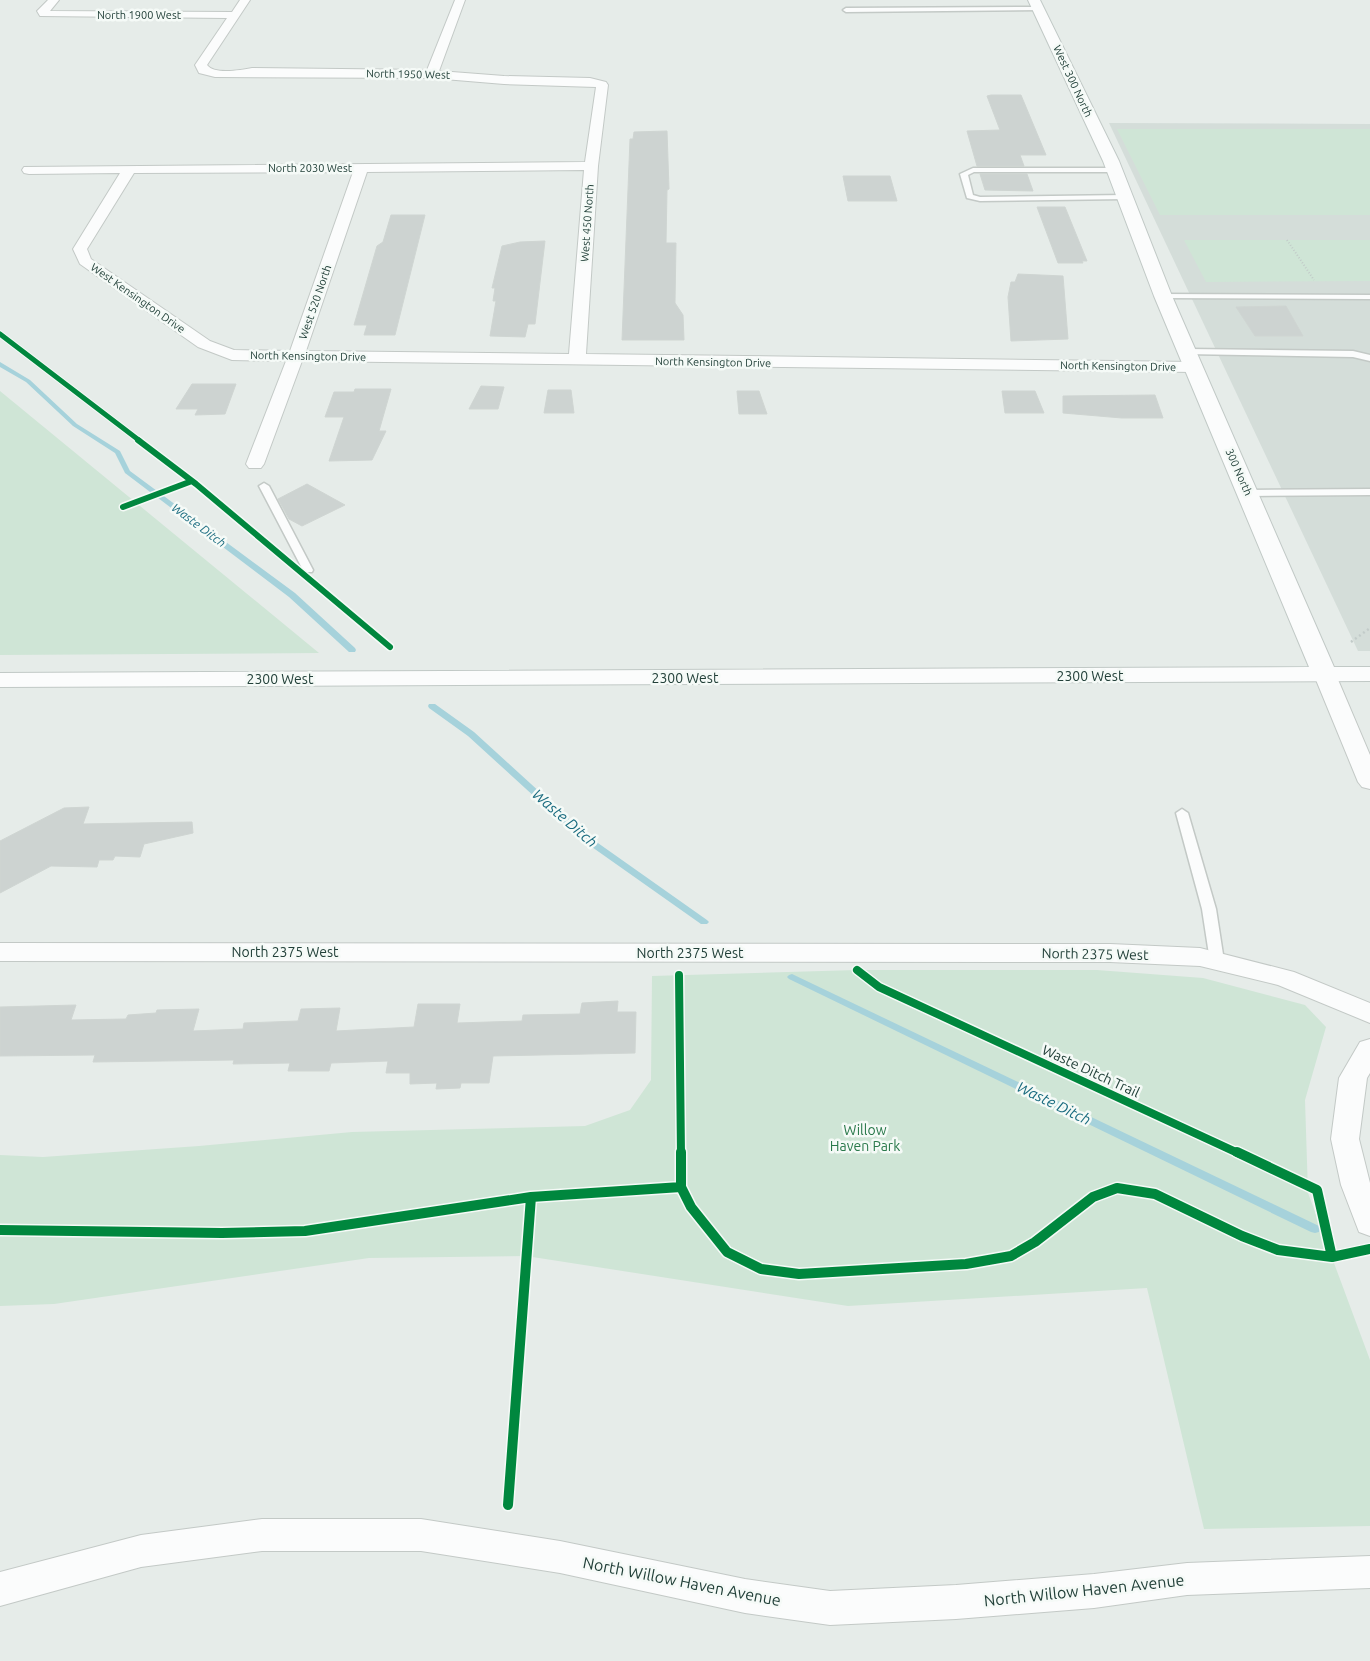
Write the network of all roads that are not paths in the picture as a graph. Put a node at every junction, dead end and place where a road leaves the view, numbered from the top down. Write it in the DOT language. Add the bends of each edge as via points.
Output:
graph roads {
  1 [pos="54,0"];
  2 [pos="245,0"];
  3 [pos="460,0"];
  4 [pos="1037,5"];
  5 [pos="846,10"];
  6 [pos="44,14"];
  7 [pos="235,15"];
  8 [pos="432,74"];
  9 [pos="602,85"];
  10 [pos="591,166"];
  11 [pos="1113,166"];
  12 [pos="361,168"];
  13 [pos="30,170"];
  14 [pos="130,170"];
  15 [pos="1125,197"];
  16 [pos="1163,296"];
  17 [pos="1370,297"];
  18 [pos="232,355"];
  19 [pos="296,356"];
  20 [pos="1370,358"];
  21 [pos="577,360"];
  22 [pos="1191,360"];
  23 [pos="255,464"];
  24 [pos="264,486"];
  25 [pos="1370,492"];
  26 [pos="1249,493"];
  27 [pos="308,570"];
  28 [pos="1370,674"];
  29 [pos="1325,675"];
  30 [pos="0,680"];
  31 [pos="1370,782"];
  32 [pos="1182,813"];
  33 [pos="0,952"];
  34 [pos="1217,961"];
  35 [pos="1370,1014"];
  36 [pos="1370,1049"];
  37 [pos="1370,1224"];
  38 [pos="1370,1572"];
  39 [pos="0,1588"];
  1 -- 6 [label="street" via="43,11"];
  2 -- 7 [label="street"];
  3 -- 8 [label="street"];
  4 -- 5 [label="lane"];
  4 -- 11 [label="street, West 300 North"];
  6 -- 7 [label="street, North 1900 West"];
  7 -- 8 [label="street, North 1950 West" via="201,66 203,70 213,74"];
  8 -- 9 [label="street, North 1950 West"];
  9 -- 10 [label="street, West 450 North"];
  10 -- 12 [label="street, North 2030 West"];
  10 -- 21 [label="street, West 450 North"];
  11 -- 15 [label="street, 300 North"];
  11 -- 15 [label="lane" via="973,170 964,174 970,196 980,199"];
  12 -- 14 [label="street, North 2030 West"];
  12 -- 19 [label="street, West 520 North"];
  13 -- 14 [label="street, North 2030 West"];
  14 -- 18 [label="street, West Kensington Drive" via="80,249 84,261 204,344"];
  15 -- 16 [label="street, 300 North"];
  16 -- 17 [label="lane"];
  16 -- 22 [label="street, 300 North"];
  18 -- 19 [label="street, North Kensington Drive"];
  19 -- 21 [label="street, North Kensington Drive"];
  19 -- 23 [label="street, West 520 North"];
  20 -- 22 [label="lane" via="1353,354"];
  21 -- 22 [label="street, North Kensington Drive"];
  22 -- 26 [label="street, 300 North"];
  24 -- 27 [label="lane"];
  25 -- 26 [label="lane"];
  26 -- 29 [label="street, 300 North"];
  28 -- 29 [label="street, 2300 West"];
  29 -- 30 [label="street, 2300 West"];
  29 -- 31 [label="street, 300 North"];
  32 -- 34 [label="lane" via="1209,909"];
  33 -- 34 [label="street, North 2375 West" via="1110,953 1200,957"];
  34 -- 35 [label="street, North 2375 West" via="1285,978"];
  36 -- 37 [label="street" via="1353,1078 1345,1139 1356,1186"];
  38 -- 39 [label="street, North Willow Haven Avenue" via="1188,1579 1094,1591 830,1608 745,1596 560,1557 421,1535 262,1535 141,1551"];
}
